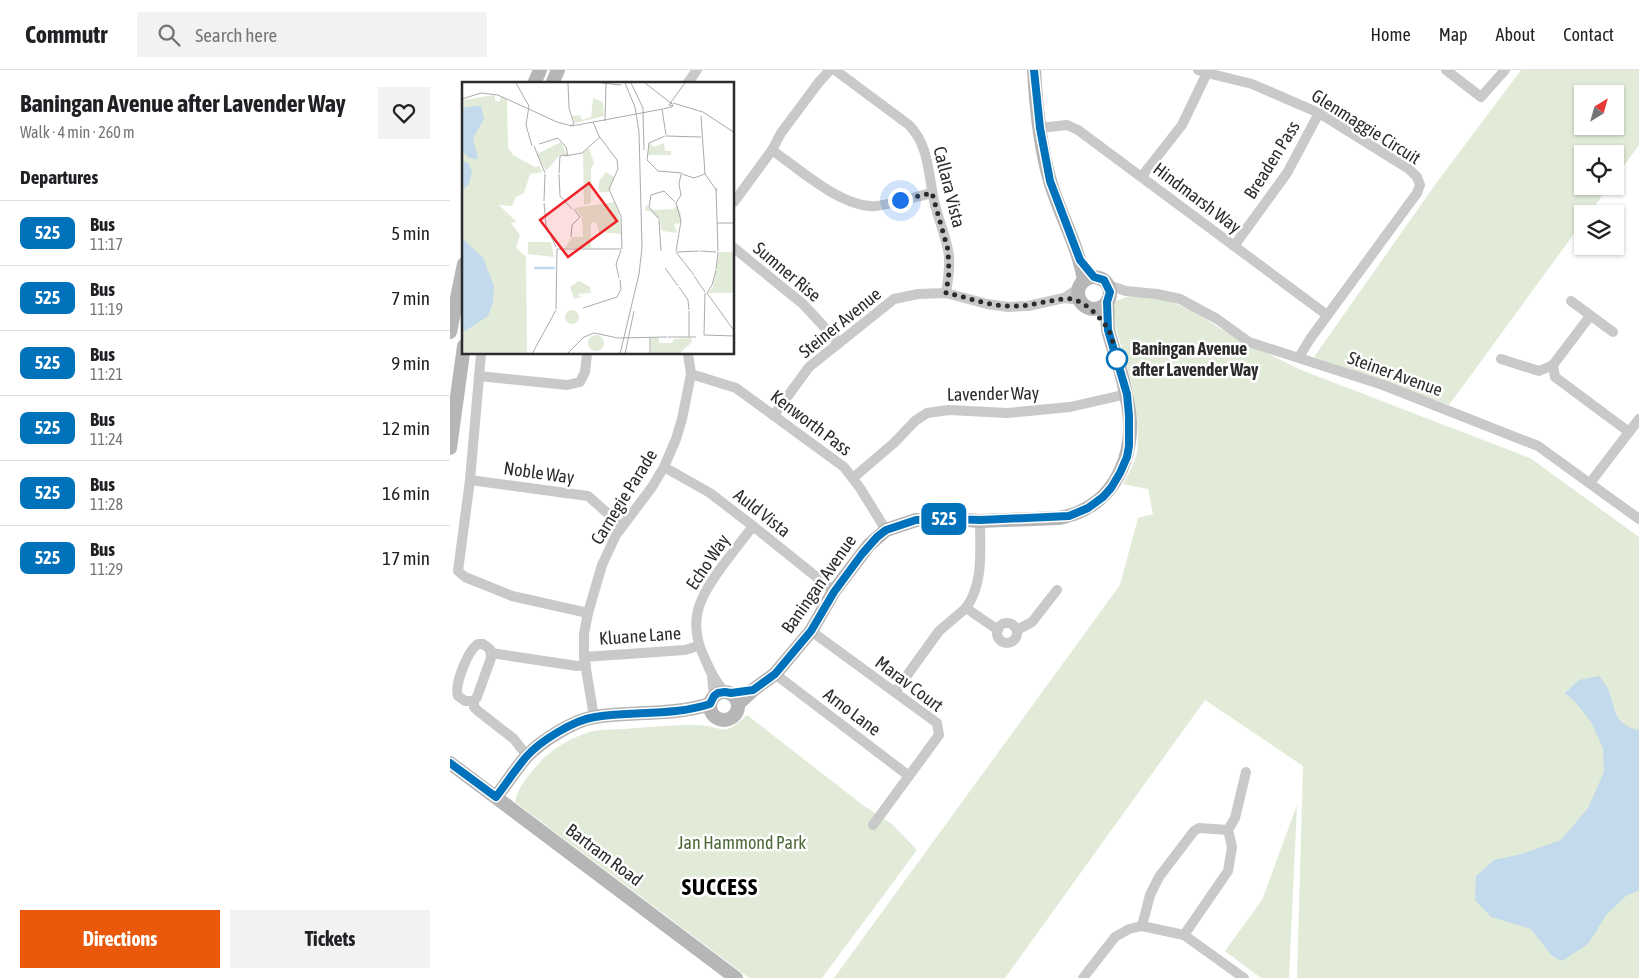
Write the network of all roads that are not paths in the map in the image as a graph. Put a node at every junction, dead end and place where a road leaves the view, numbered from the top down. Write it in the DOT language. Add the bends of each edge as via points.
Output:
graph roads {
  1 [pos="540,70"];
  2 [pos="558,70"];
  3 [pos="698,70"];
  4 [pos="830,70"];
  5 [pos="835,70"];
  6 [pos="1034,70"];
  7 [pos="1446,70"];
  8 [pos="1505,70"];
  9 [pos="1202,72"];
  10 [pos="535,82"];
  11 [pos="553,82"];
  12 [pos="689,82"];
  13 [pos="1319,113"];
  14 [pos="1040,128"];
  15 [pos="772,150"];
  16 [pos="1142,176"];
  17 [pos="932,193"];
  18 [pos="735,201"];
  19 [pos="1234,246"];
  20 [pos="735,249"];
  21 [pos="462,274"];
  22 [pos="1085,291"];
  23 [pos="946,293"];
  24 [pos="1108,295"];
  25 [pos="1571,301"];
  26 [pos="1327,315"];
  27 [pos="1590,316"];
  28 [pos="1108,330"];
  29 [pos="450,332"];
  30 [pos="1613,332"];
  31 [pos="839,343"];
  32 [pos="463,355"];
  33 [pos="481,355"];
  34 [pos="587,355"];
  35 [pos="688,355"];
  36 [pos="1299,357"];
  37 [pos="1501,359"];
  38 [pos="1553,365"];
  39 [pos="692,374"];
  40 [pos="479,376"];
  41 [pos="1127,394"];
  42 [pos="774,415"];
  43 [pos="1639,419"];
  44 [pos="1629,432"];
  45 [pos="450,448"];
  46 [pos="664,467"];
  47 [pos="853,478"];
  48 [pos="470,480"];
  49 [pos="1590,483"];
  50 [pos="1639,519"];
  51 [pos="980,520"];
  52 [pos="622,526"];
  53 [pos="753,526"];
  54 [pos="886,530"];
  55 [pos="1057,590"];
  56 [pos="834,592"];
  57 [pos="966,608"];
  58 [pos="588,613"];
  59 [pos="998,630"];
  60 [pos="1017,630"];
  61 [pos="811,631"];
  62 [pos="698,646"];
  63 [pos="491,653"];
  64 [pos="585,661"];
  65 [pos="775,674"];
  66 [pos="894,692"];
  67 [pos="474,701"];
  68 [pos="722,701"];
  69 [pos="594,717"];
  70 [pos="527,756"];
  71 [pos="450,762"];
  72 [pos="1246,772"];
  73 [pos="909,776"];
  74 [pos="496,797"];
  75 [pos="873,825"];
  76 [pos="1228,830"];
  77 [pos="1142,926"];
  78 [pos="1184,935"];
  79 [pos="736,978"];
  80 [pos="1083,978"];
  81 [pos="1244,978"];
  1 -- 10 [label="street"];
  2 -- 11 [label="street"];
  3 -- 12 [label="street"];
  4 -- 15 [label="street" via="781,133"];
  5 -- 17 [label="street, Callara Vista" via="910,124 918,134"];
  6 -- 14 [label="street, Baningan Avenue"];
  7 -- 8 [label="street" via="1481,98"];
  9 -- 13 [label="street, Glenmaggie Circuit" via="1252,84"];
  9 -- 16 [label="street, Glenmaggie Circuit" via="1182,125"];
  13 -- 19 [label="street, Breaden Pass" via="1287,173"];
  13 -- 26 [label="street, Glenmaggie Circuit" via="1409,169 1418,177 1420,185"];
  14 -- 16 [label="street, Hindmarsh Way" via="1066,126 1078,130"];
  14 -- 22 [label="street, Baningan Avenue" via="1050,181 1080,260"];
  15 -- 17 [label="street" via="845,201 859,205 874,206"];
  15 -- 18 [label="street"];
  16 -- 19 [label="street, Hindmarsh Way"];
  17 -- 23 [label="street, Callara Vista" via="948,250"];
  19 -- 26 [label="street, Hindmarsh Way"];
  20 -- 31 [label="street, Sumner Rise" via="803,304"];
  21 -- 29 [label="street"];
  22 -- 23 [label="street, Steiner Avenue" via="1028,306 987,304"];
  22 -- 24 [label="street" via="1100,308"];
  22 -- 24 [label="street" via="1100,278"];
  22 -- 28 [label="street, Baningan Avenue"];
  23 -- 31 [label="street, Steiner Avenue" via="894,299"];
  24 -- 28 [label="street, Baningan Avenue"];
  24 -- 36 [label="street, Steiner Avenue" via="1126,291 1180,299 1217,319 1249,342"];
  25 -- 27 [label="street"];
  26 -- 36 [label="street, Glenmaggie Circuit"];
  27 -- 30 [label="street"];
  27 -- 38 [label="street"];
  28 -- 41 [label="street, Baningan Avenue"];
  31 -- 42 [label="street, Steiner Avenue" via="809,367"];
  32 -- 45 [label="street"];
  33 -- 40 [label="street"];
  34 -- 40 [label="street" via="580,382 567,385"];
  35 -- 39 [label="street, Carnegie Parade"];
  36 -- 49 [label="street, Steiner Avenue" via="1383,385 1538,446"];
  37 -- 38 [label="street" via="1539,371"];
  38 -- 44 [label="street" via="1555,377"];
  39 -- 42 [label="street, Kenworth Pass" via="736,388"];
  39 -- 46 [label="street, Carnegie Parade" via="676,439"];
  40 -- 48 [label="street"];
  41 -- 47 [label="street, Lavender Way" via="1070,407 1008,413 949,410 927,414 915,421"];
  41 -- 51 [label="street, Baningan Avenue" via="1130,433 1127,457 1114,484 1103,497 1069,516"];
  42 -- 47 [label="street, Kenworth Pass" via="844,467"];
  43 -- 44 [label="street"];
  44 -- 49 [label="street"];
  46 -- 52 [label="street, Carnegie Parade"];
  46 -- 53 [label="street, Auld Vista" via="710,493"];
  47 -- 54 [label="street, Kenworth Pass"];
  48 -- 52 [label="street, Noble Way" via="588,496"];
  48 -- 58 [label="street" via="458,571 465,577 512,596"];
  49 -- 50 [label="street, Steiner Avenue"];
  51 -- 54 [label="street, Baningan Avenue" via="916,520"];
  51 -- 57 [label="street" via="978,582"];
  52 -- 58 [label="street, Carnegie Parade" via="602,565"];
  53 -- 56 [label="street, Auld Vista"];
  53 -- 62 [label="street, Echo Way" via="698,606"];
  54 -- 56 [label="street, Baningan Avenue" via="869,545"];
  55 -- 60 [label="street" via="1032,622"];
  56 -- 61 [label="street, Baningan Avenue"];
  57 -- 59 [label="street"];
  57 -- 66 [label="street" via="939,631"];
  58 -- 64 [label="street, Carnegie Parade" via="584,634"];
  59 -- 60 [label="street" via="1006,623 1013,624"];
  59 -- 60 [label="street" via="1000,638 1007,642 1015,639"];
  61 -- 65 [label="street, Baningan Avenue"];
  61 -- 66 [label="street, Marav Court"];
  62 -- 64 [label="street, Kluane Lane"];
  62 -- 68 [label="street, Echo Way"];
  63 -- 64 [label="street, Kluane Lane" via="577,666"];
  63 -- 67 [label="street"];
  63 -- 67 [label="street, Kluane Lane" via="483,644 474,646 456,687 461,699"];
  64 -- 69 [label="street, Carnegie Parade"];
  65 -- 68 [label="street, Baningan Avenue" via="753,690"];
  65 -- 73 [label="street, Arno Lane"];
  66 -- 73 [label="street, Marav Court" via="937,723 939,735"];
  67 -- 70 [label="street" via="474,707 514,739"];
  68 -- 69 [label="street, Baningan Avenue" via="690,710"];
  69 -- 70 [label="street, Baningan Avenue" via="573,724"];
  70 -- 74 [label="street, Baningan Avenue"];
  71 -- 74 [label="street, Bartram Road"];
  72 -- 76 [label="street" via="1235,818"];
  73 -- 75 [label="street, Marav Court"];
  74 -- 79 [label="street, Bartram Road"];
  76 -- 77 [label="street" via="1199,828 1194,831 1159,877 1150,895"];
  76 -- 78 [label="street" via="1232,847 1228,871"];
  77 -- 78 [label="street"];
  77 -- 80 [label="street" via="1115,937"];
  78 -- 81 [label="street"];
}
